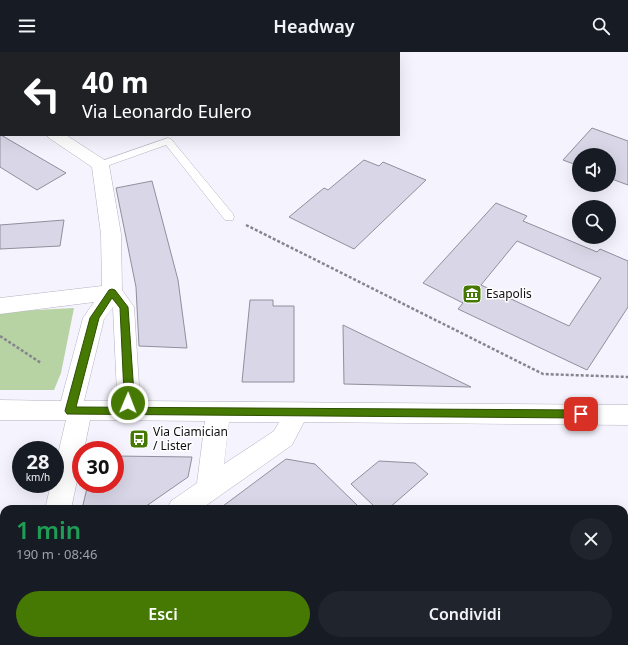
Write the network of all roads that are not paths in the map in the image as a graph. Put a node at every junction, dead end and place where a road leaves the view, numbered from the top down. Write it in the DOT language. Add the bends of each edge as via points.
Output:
graph roads {
  1 [pos="59,138"];
  2 [pos="100,164"];
  3 [pos="229,217"];
  4 [pos="112,292"];
  5 [pos="0,306"];
  6 [pos="0,410"];
  7 [pos="75,411"];
  8 [pos="127,411"];
  9 [pos="218,412"];
  10 [pos="297,413"];
  11 [pos="628,415"];
  12 [pos="209,488"];
  13 [pos="59,505"];
  14 [pos="186,505"];
  1 -- 2 [label="street"];
  2 -- 3 [label="lane" via="168,141"];
  2 -- 4 [label="street" via="111,234"];
  4 -- 5 [label="street"];
  4 -- 7 [label="street" via="94,318"];
  4 -- 8 [label="street" via="124,307 129,394"];
  6 -- 7 [label="street"];
  7 -- 8 [label="street"];
  7 -- 13 [label="street"];
  8 -- 9 [label="street"];
  9 -- 10 [label="street"];
  9 -- 12 [label="street"];
  10 -- 11 [label="street"];
  10 -- 12 [label="street" via="283,438"];
  12 -- 14 [label="street"];
}
